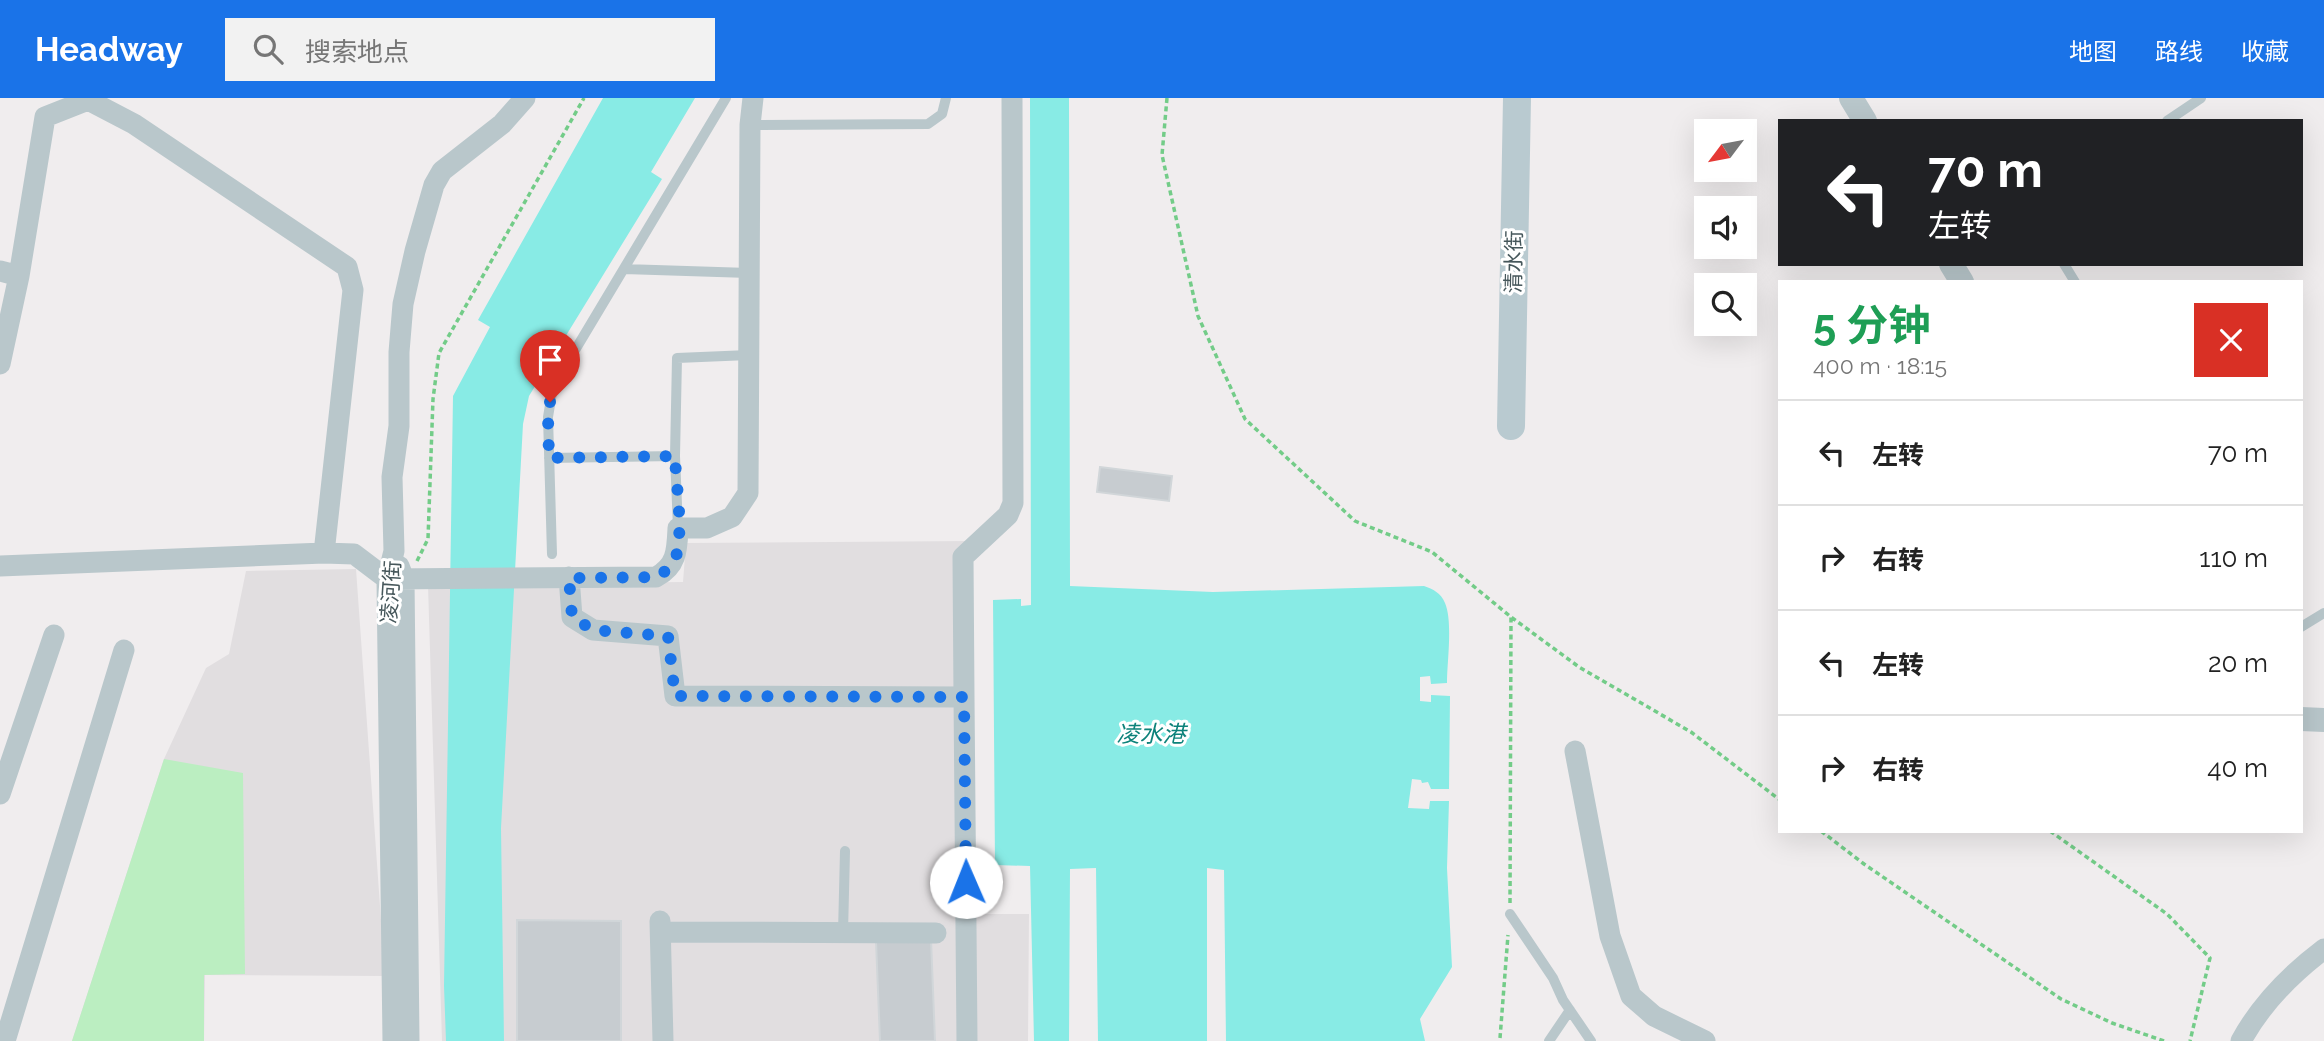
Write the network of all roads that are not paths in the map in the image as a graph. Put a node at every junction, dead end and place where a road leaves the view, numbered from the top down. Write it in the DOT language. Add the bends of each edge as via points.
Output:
graph roads {
  1 [pos="525,98"];
  2 [pos="726,98"];
  3 [pos="753,98"];
  4 [pos="946,98"];
  5 [pos="1012,98"];
  6 [pos="1517,98"];
  7 [pos="1851,98"];
  8 [pos="2201,98"];
  9 [pos="1864,119"];
  10 [pos="2170,119"];
  11 [pos="750,125"];
  12 [pos="624,269"];
  13 [pos="749,273"];
  14 [pos="9,274"];
  15 [pos="749,355"];
  16 [pos="0,364"];
  17 [pos="1511,426"];
  18 [pos="675,456"];
  19 [pos="549,458"];
  20 [pos="678,528"];
  21 [pos="324,553"];
  22 [pos="552,554"];
  23 [pos="0,566"];
  24 [pos="409,576"];
  25 [pos="569,578"];
  26 [pos="2324,612"];
  27 [pos="2303,625"];
  28 [pos="54,635"];
  29 [pos="124,650"];
  30 [pos="964,697"];
  31 [pos="2303,719"];
  32 [pos="2324,720"];
  33 [pos="1575,751"];
  34 [pos="0,794"];
  35 [pos="845,851"];
  36 [pos="1510,914"];
  37 [pos="843,933"];
  38 [pos="936,933"];
  39 [pos="2324,949"];
  40 [pos="1570,1010"];
  41 [pos="5,1041"];
  42 [pos="393,1041"];
  43 [pos="410,1041"];
  44 [pos="663,1041"];
  45 [pos="967,1041"];
  46 [pos="1549,1041"];
  47 [pos="1591,1041"];
  48 [pos="1705,1041"];
  49 [pos="2241,1041"];
  1 -- 24 [label="street, 凌河街" via="502,124 442,171 415,251 403,304 399,426 392,477 394,551"];
  2 -- 12 [label="lane"];
  3 -- 11 [label="street"];
  4 -- 11 [label="lane" via="942,114 928,124"];
  5 -- 30 [label="street" via="1013,503 1008,515 963,557"];
  6 -- 17 [label="main road, 清水街"];
  7 -- 9 [label="street"];
  8 -- 10 [label="lane"];
  11 -- 13 [label="street"];
  12 -- 13 [label="lane"];
  12 -- 19 [label="lane" via="553,387"];
  13 -- 15 [label="street"];
  14 -- 16 [label="street"];
  14 -- 21 [label="street" via="44,117 88,100 134,124 347,267 353,290"];
  15 -- 18 [label="lane" via="677,358"];
  15 -- 20 [label="street" via="748,493 732,517 707,528"];
  18 -- 19 [label="lane"];
  18 -- 20 [label="lane"];
  19 -- 22 [label="lane"];
  20 -- 25 [label="street" via="677,554 667,572 656,577"];
  21 -- 23 [label="street"];
  21 -- 24 [label="street" via="354,554"];
  24 -- 25 [label="street"];
  24 -- 42 [label="street, 凌河街"];
  24 -- 43 [label="street, 凌河街"];
  25 -- 30 [label="street" via="572,617 593,630 668,636 675,696"];
  26 -- 27 [label="lane"];
  28 -- 34 [label="street"];
  29 -- 41 [label="street"];
  30 -- 45 [label="street"];
  31 -- 32 [label="street"];
  33 -- 48 [label="street" via="1611,936 1631,996 1654,1016"];
  35 -- 37 [label="lane"];
  36 -- 40 [label="lane"];
  37 -- 38 [label="street"];
  37 -- 44 [label="street" via="661,926"];
  39 -- 49 [label="street" via="2297,970 2253,1020"];
  40 -- 46 [label="lane"];
  40 -- 47 [label="lane"];
}
